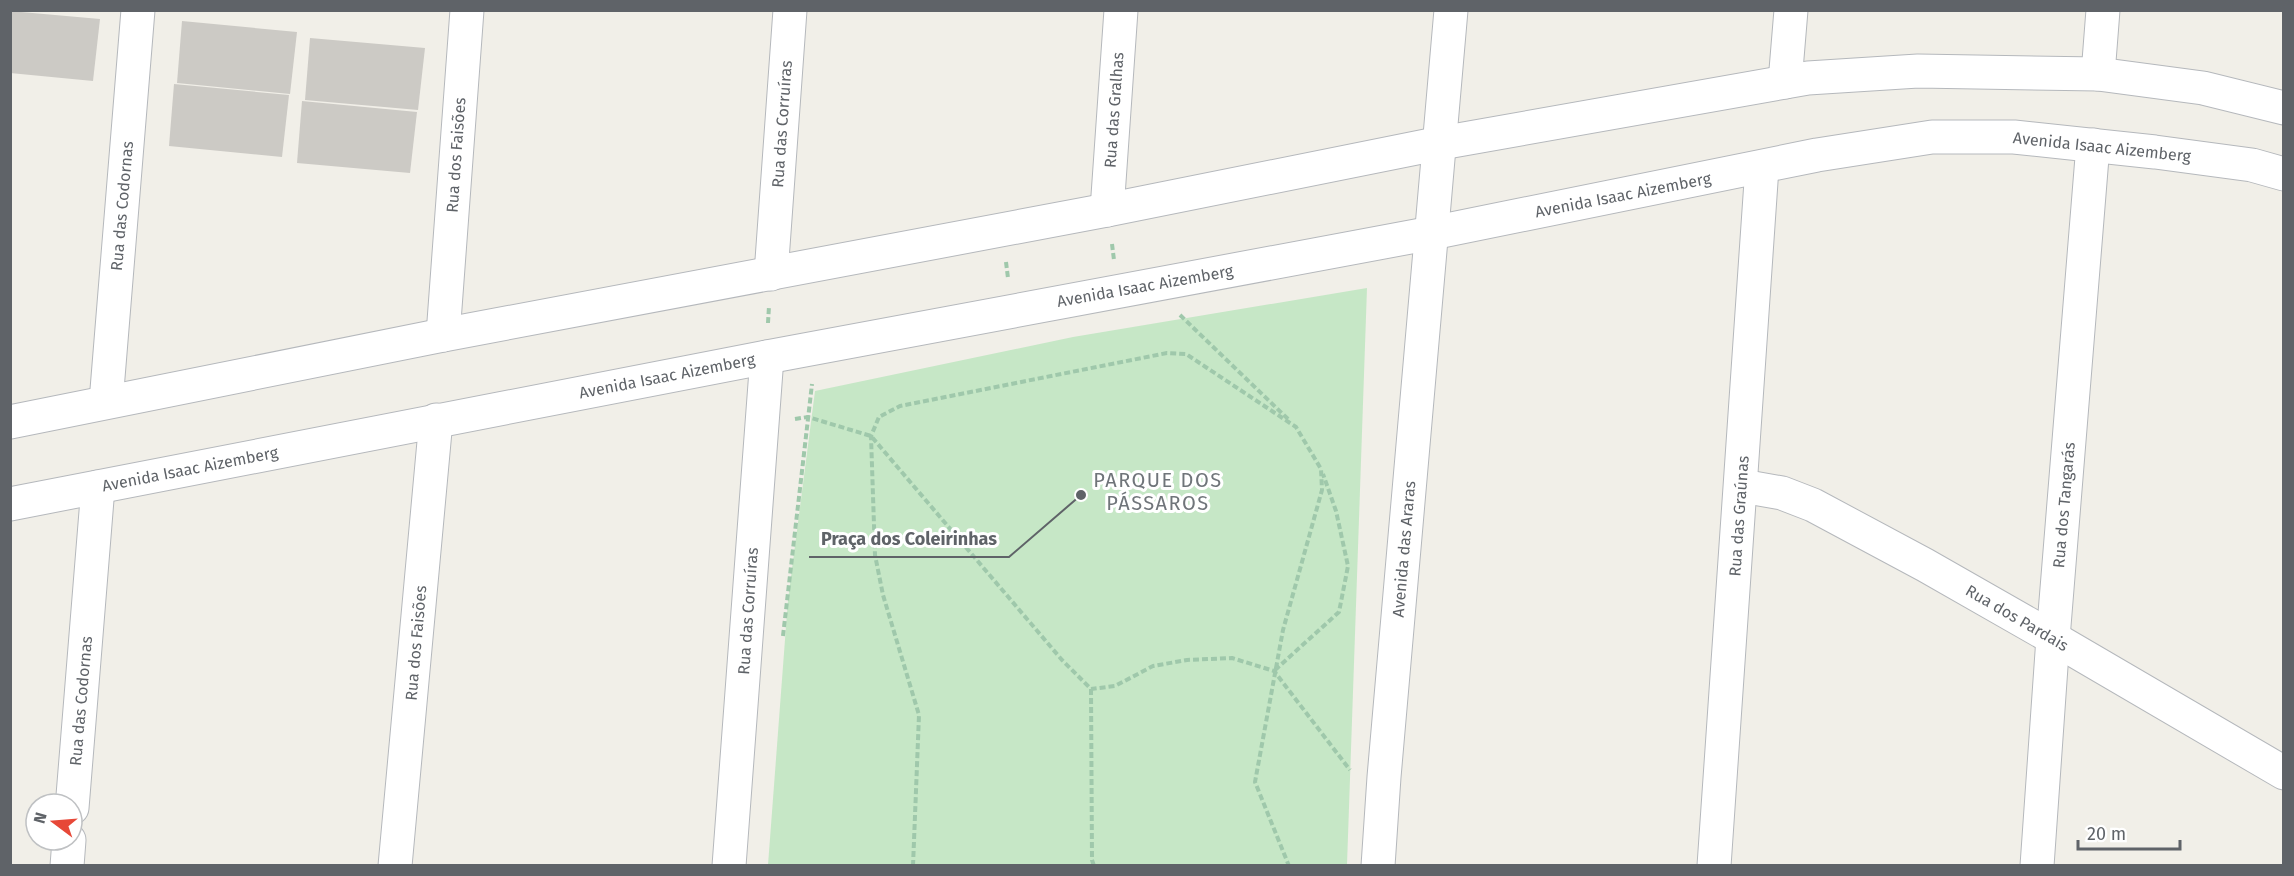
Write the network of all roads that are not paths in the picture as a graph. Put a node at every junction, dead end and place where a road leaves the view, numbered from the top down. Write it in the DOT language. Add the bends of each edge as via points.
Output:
graph roads {
  1 [pos="138,10"];
  2 [pos="467,10"];
  3 [pos="790,10"];
  4 [pos="1121,10"];
  5 [pos="1451,10"];
  6 [pos="1791,10"];
  7 [pos="2103,10"];
  8 [pos="2098,74"];
  9 [pos="1785,82"];
  10 [pos="2283,108"];
  11 [pos="1441,143"];
  12 [pos="2093,145"];
  13 [pos="1762,167"];
  14 [pos="2283,174"];
  15 [pos="1107,210"];
  16 [pos="1432,233"];
  17 [pos="771,274"];
  18 [pos="443,335"];
  19 [pos="767,357"];
  20 [pos="106,402"];
  21 [pos="436,420"];
  22 [pos="10,422"];
  23 [pos="1742,486"];
  24 [pos="98,487"];
  25 [pos="10,504"];
  26 [pos="2053,638"];
  27 [pos="2283,773"];
  28 [pos="73,792"];
  29 [pos="395,866"];
  30 [pos="729,866"];
  31 [pos="1378,866"];
  32 [pos="1714,866"];
  33 [pos="2037,866"];
  1 -- 20 [label="street, Rua das Codornas"];
  2 -- 18 [label="street, Rua dos Faisões"];
  3 -- 17 [label="street, Rua das Corruíras"];
  4 -- 15 [label="street, Rua das Gralhas"];
  5 -- 11 [label="street"];
  6 -- 9 [label="street"];
  7 -- 8 [label="street"];
  8 -- 9 [label="street" via="1918,71"];
  8 -- 10 [label="street" via="2203,88"];
  9 -- 11 [label="street"];
  11 -- 15 [label="street"];
  11 -- 16 [label="street, Avenida das Araras"];
  12 -- 13 [label="street, Avenida Isaac Aizemberg" via="2014,137 1932,137"];
  12 -- 14 [label="street, Avenida Isaac Aizemberg" via="2252,165"];
  12 -- 26 [label="street, Rua dos Tangarás"];
  13 -- 16 [label="street, Avenida Isaac Aizemberg"];
  13 -- 23 [label="street, Rua das Graúnas"];
  15 -- 17 [label="street"];
  16 -- 19 [label="street, Avenida Isaac Aizemberg"];
  16 -- 31 [label="street, Avenida das Araras"];
  17 -- 18 [label="street"];
  18 -- 20 [label="street"];
  19 -- 21 [label="street, Avenida Isaac Aizemberg"];
  19 -- 30 [label="street, Rua das Corruíras"];
  20 -- 22 [label="street"];
  21 -- 24 [label="street, Avenida Isaac Aizemberg"];
  21 -- 29 [label="street, Rua dos Faisões"];
  23 -- 26 [label="street, Rua dos Pardais" via="1782,493 1813,505"];
  23 -- 32 [label="street, Rua das Graúnas"];
  24 -- 25 [label="street, Avenida Isaac Aizemberg"];
  24 -- 28 [label="street, Rua das Codornas"];
  26 -- 27 [label="street, Rua dos Pardais"];
  26 -- 33 [label="street, Rua dos Tangarás"];
}
